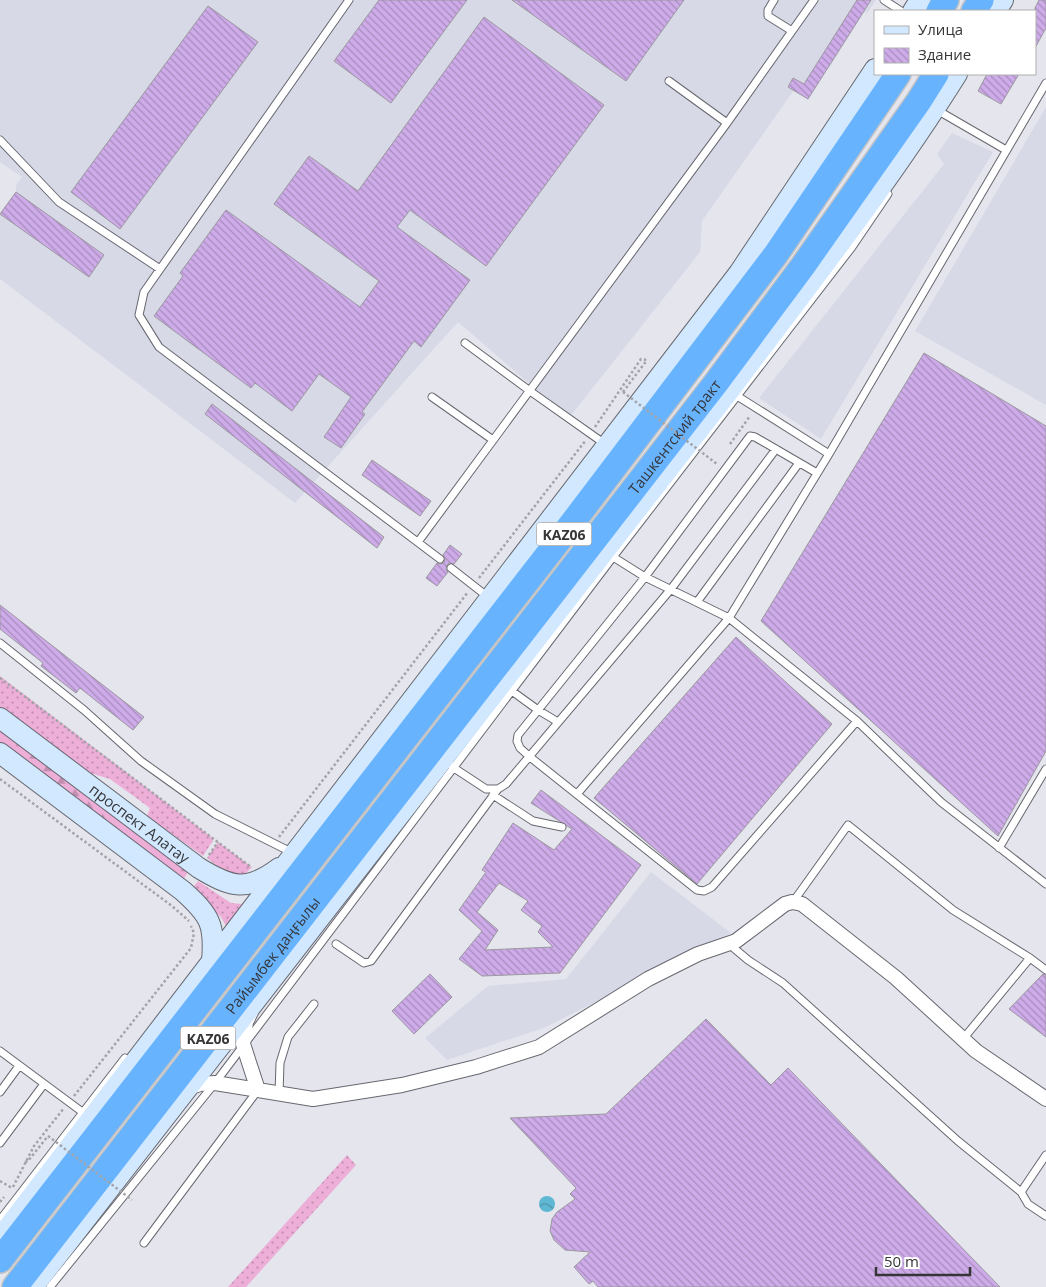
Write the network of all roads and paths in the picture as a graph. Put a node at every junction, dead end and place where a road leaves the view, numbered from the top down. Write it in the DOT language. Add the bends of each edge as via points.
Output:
graph roads {
  1 [pos="349,0"];
  2 [pos="774,0"];
  3 [pos="814,0"];
  4 [pos="884,0"];
  5 [pos="899,10"];
  6 [pos="792,31"];
  7 [pos="874,70"];
  8 [pos="897,75"];
  9 [pos="935,75"];
  10 [pos="956,75"];
  11 [pos="669,81"];
  12 [pos="1046,83"];
  13 [pos="935,108"];
  14 [pos="727,123"];
  15 [pos="0,140"];
  16 [pos="921,143"];
  17 [pos="1006,150"];
  18 [pos="890,191"];
  19 [pos="160,269"];
  20 [pos="465,343"];
  21 [pos="530,391"];
  22 [pos="734,394"];
  23 [pos="432,397"];
  24 [pos="756,408"];
  25 [pos="591,433"];
  26 [pos="738,433"];
  27 [pos="493,440"];
  28 [pos="604,444"];
  29 [pos="776,449"];
  30 [pos="829,454"];
  31 [pos="799,463"];
  32 [pos="718,464"];
  33 [pos="817,473"];
  34 [pos="418,542"];
  35 [pos="608,554"];
  36 [pos="440,559"];
  37 [pos="451,568"];
  38 [pos="645,577"];
  39 [pos="473,585"];
  40 [pos="671,590"];
  41 [pos="487,596"];
  42 [pos="697,602"];
  43 [pos="729,618"];
  44 [pos="0,643"];
  45 [pos="0,678"];
  46 [pos="507,688"];
  47 [pos="538,710"];
  48 [pos="0,718"];
  49 [pos="857,721"];
  50 [pos="558,722"];
  51 [pos="0,753"];
  52 [pos="530,757"];
  53 [pos="448,764"];
  54 [pos="1046,769"];
  55 [pos="0,779"];
  56 [pos="400,789"];
  57 [pos="495,792"];
  58 [pos="577,794"];
  59 [pos="562,828"];
  60 [pos="218,842"];
  61 [pos="274,844"];
  62 [pos="1000,848"];
  63 [pos="206,858"];
  64 [pos="292,858"];
  65 [pos="257,866"];
  66 [pos="1046,884"];
  67 [pos="792,902"];
  68 [pos="336,944"];
  69 [pos="729,944"];
  70 [pos="1030,958"];
  71 [pos="1046,970"];
  72 [pos="213,973"];
  73 [pos="190,976"];
  74 [pos="258,998"];
  75 [pos="314,1004"];
  76 [pos="963,1039"];
  77 [pos="243,1044"];
  78 [pos="0,1051"];
  79 [pos="130,1052"];
  80 [pos="19,1066"];
  81 [pos="44,1084"];
  82 [pos="215,1084"];
  83 [pos="188,1088"];
  84 [pos="258,1090"];
  85 [pos="0,1092"];
  86 [pos="279,1094"];
  87 [pos="1046,1099"];
  88 [pos="69,1102"];
  89 [pos="87,1116"];
  90 [pos="0,1144"];
  91 [pos="1046,1155"];
  92 [pos="25,1162"];
  93 [pos="0,1181"];
  94 [pos="1021,1192"];
  95 [pos="6,1195"];
  96 [pos="132,1200"];
  97 [pos="0,1202"];
  98 [pos="1046,1216"];
  99 [pos="0,1220"];
  100 [pos="0,1238"];
  101 [pos="144,1243"];
  102 [pos="0,1260"];
  103 [pos="15,1287"];
  104 [pos="33,1287"];
  105 [pos="50,1287"];
  1 -- 19 [label="lane"];
  2 -- 6 [label="lane" via="768,16"];
  3 -- 6 [label="lane"];
  4 -- 5 [label="lane"];
  6 -- 14 [label="lane"];
  7 -- 28 [label="main road" via="739,273"];
  8 -- 72 [label="highway, KАZ06" via="776,254 560,539"];
  9 -- 56 [label="highway, Ташкентский тракт / KАZ06" via="804,266"];
  10 -- 13 [label="main road"];
  11 -- 14 [label="lane"];
  12 -- 17 [label="lane"];
  13 -- 16 [label="lane"];
  13 -- 17 [label="lane"];
  13 -- 22 [label="main road"];
  14 -- 21 [label="lane"];
  15 -- 19 [label="lane" via="59,202"];
  17 -- 30 [label="lane"];
  18 -- 22 [label="lane" via="852,247"];
  19 -- 34 [label="lane" via="144,292 139,315 159,347"];
  20 -- 21 [label="lane"];
  21 -- 25 [label="lane"];
  21 -- 27 [label="lane"];
  22 -- 24 [label="lane"];
  22 -- 35 [label="main road"];
  23 -- 27 [label="lane"];
  24 -- 26 [label="path"];
  24 -- 30 [label="lane"];
  25 -- 28 [label="lane"];
  25 -- 32 [label="path, bridge" via="641,359 647,360 623,392"];
  25 -- 39 [label="path"];
  27 -- 34 [label="lane"];
  28 -- 41 [label="main road"];
  29 -- 31 [label="lane"];
  29 -- 38 [label="lane" via="750,436"];
  29 -- 40 [label="lane"];
  30 -- 33 [label="lane"];
  31 -- 33 [label="lane"];
  31 -- 42 [label="lane"];
  33 -- 43 [label="lane"];
  34 -- 36 [label="lane"];
  35 -- 38 [label="lane"];
  35 -- 46 [label="main road"];
  37 -- 39 [label="lane"];
  38 -- 40 [label="lane"];
  38 -- 47 [label="lane"];
  39 -- 41 [label="lane"];
  39 -- 61 [label="path"];
  40 -- 42 [label="lane"];
  40 -- 50 [label="lane"];
  41 -- 64 [label="main road"];
  42 -- 43 [label="lane"];
  43 -- 49 [label="lane"];
  43 -- 58 [label="lane"];
  44 -- 61 [label="lane" via="84,710 141,761 214,814"];
  45 -- 60 [label="path"];
  46 -- 47 [label="lane"];
  46 -- 53 [label="main road"];
  47 -- 50 [label="lane"];
  47 -- 52 [label="lane" via="518,735 520,748"];
  48 -- 64 [label="main road, проспект Алатау" via="218,880 249,885 266,878"];
  49 -- 58 [label="lane" via="712,887 704,891 697,890"];
  49 -- 62 [label="lane" via="941,802"];
  50 -- 52 [label="lane"];
  51 -- 72 [label="main road, проспект Алатау" via="199,905 213,933"];
  52 -- 57 [label="lane"];
  52 -- 58 [label="lane"];
  53 -- 57 [label="lane"];
  53 -- 74 [label="main road"];
  53 -- 77 [label="lane"];
  54 -- 62 [label="lane"];
  55 -- 88 [label="path" via="172,906 190,922 194,933 191,948"];
  56 -- 103 [label="highway, Райымбек даңғылы / KАZ06"];
  57 -- 59 [label="lane" via="533,821"];
  57 -- 68 [label="lane" via="372,961 364,963"];
  60 -- 63 [label="path"];
  60 -- 65 [label="path" via="252,868"];
  61 -- 64 [label="lane"];
  62 -- 66 [label="lane"];
  64 -- 72 [label="main road"];
  67 -- 69 [label="street"];
  67 -- 70 [label="lane" via="848,825 953,910"];
  67 -- 76 [label="street" via="802,904 896,978"];
  69 -- 86 [label="street" via="698,954 648,979 539,1047 402,1085 312,1099"];
  69 -- 94 [label="lane" via="783,983 958,1141"];
  70 -- 71 [label="lane"];
  70 -- 76 [label="lane"];
  72 -- 73 [label="lane"];
  72 -- 89 [label="main road"];
  72 -- 102 [label="highway, Райымбек даңғылы / KАZ06"];
  74 -- 77 [label="street" via="246,1022"];
  74 -- 83 [label="main road"];
  75 -- 86 [label="lane" via="288,1037 280,1063"];
  76 -- 87 [label="street"];
  77 -- 82 [label="lane"];
  77 -- 84 [label="street"];
  78 -- 80 [label="lane"];
  79 -- 89 [label="lane"];
  80 -- 81 [label="lane"];
  80 -- 85 [label="lane"];
  81 -- 88 [label="lane"];
  81 -- 90 [label="lane"];
  82 -- 83 [label="street"];
  82 -- 84 [label="street"];
  82 -- 105 [label="lane"];
  83 -- 104 [label="main road"];
  84 -- 86 [label="street"];
  84 -- 101 [label="lane"];
  88 -- 89 [label="lane"];
  88 -- 92 [label="path"];
  89 -- 99 [label="lane"];
  89 -- 100 [label="main road"];
  91 -- 94 [label="lane"];
  92 -- 93 [label="path" via="12,1188"];
  92 -- 96 [label="path, bridge" via="48,1136"];
  94 -- 98 [label="lane" via="1028,1204"];
  95 -- 97 [label="path"];
}
